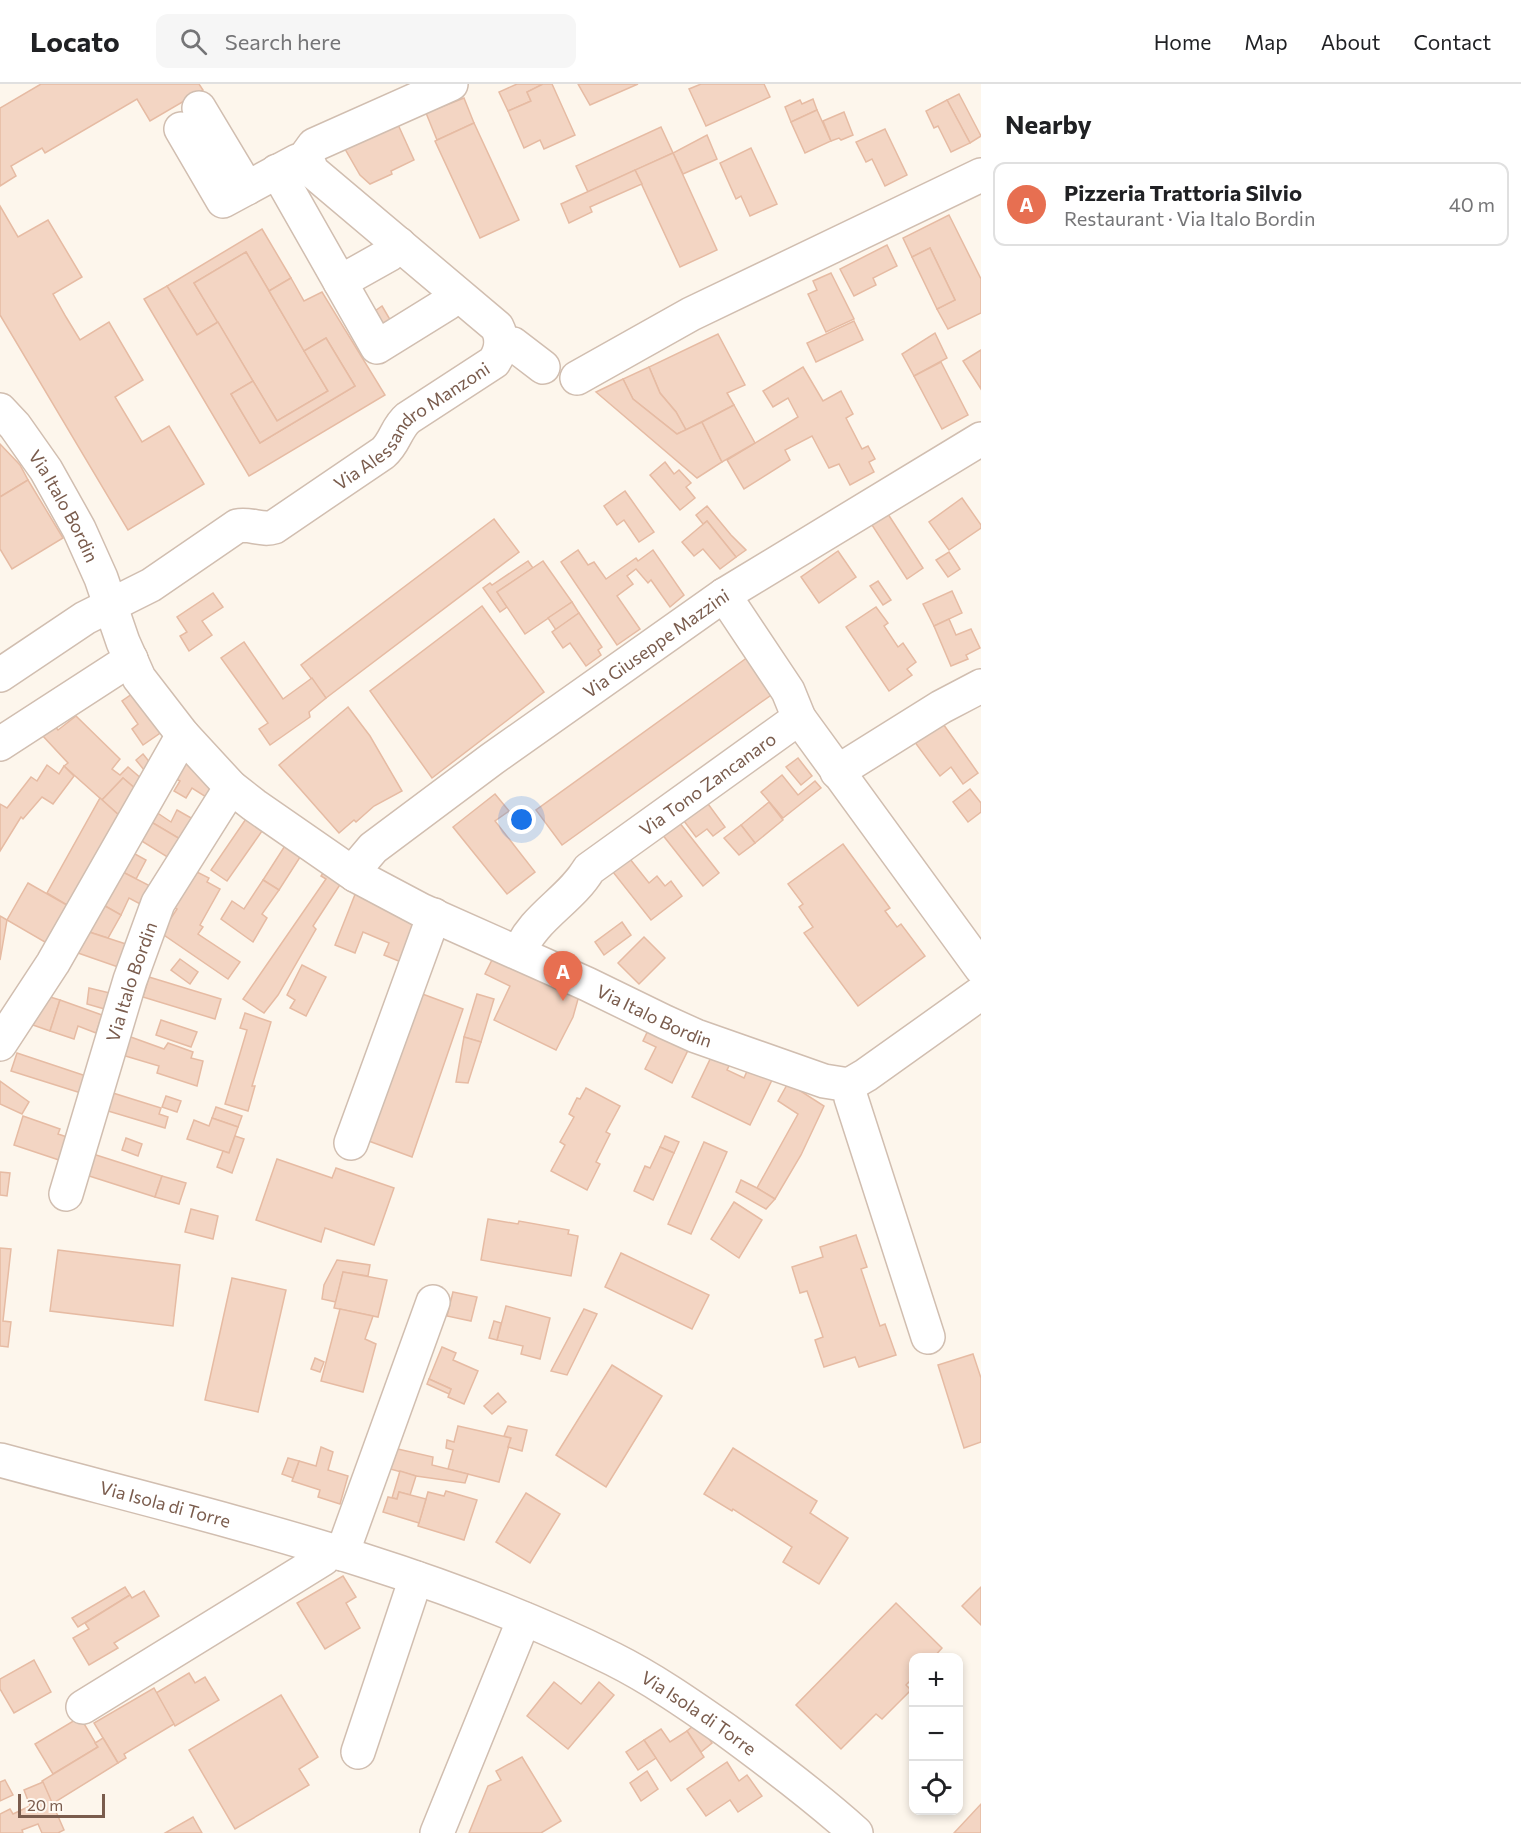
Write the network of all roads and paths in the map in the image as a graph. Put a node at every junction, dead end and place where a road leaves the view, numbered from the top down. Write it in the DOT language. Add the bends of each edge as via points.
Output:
graph roads {
  1 [pos="451,84"];
  2 [pos="190,118"];
  3 [pos="306,156"];
  4 [pos="277,171"];
  5 [pos="981,175"];
  6 [pos="399,244"];
  7 [pos="340,282"];
  8 [pos="456,293"];
  9 [pos="501,344"];
  10 [pos="543,367"];
  11 [pos="577,378"];
  12 [pos="0,410"];
  13 [pos="981,439"];
  14 [pos="724,595"];
  15 [pos="111,604"];
  16 [pos="131,659"];
  17 [pos="0,675"];
  18 [pos="981,686"];
  19 [pos="799,718"];
  20 [pos="183,735"];
  21 [pos="0,744"];
  22 [pos="837,772"];
  23 [pos="231,787"];
  24 [pos="355,875"];
  25 [pos="434,915"];
  26 [pos="519,953"];
  27 [pos="981,969"];
  28 [pos="981,993"];
  29 [pos="0,1044"];
  30 [pos="849,1085"];
  31 [pos="351,1143"];
  32 [pos="66,1194"];
  33 [pos="433,1302"];
  34 [pos="928,1337"];
  35 [pos="0,1460"];
  36 [pos="335,1552"];
  37 [pos="416,1578"];
  38 [pos="524,1618"];
  39 [pos="83,1707"];
  40 [pos="358,1752"];
  41 [pos="437,1833"];
  42 [pos="856,1833"];
  1 -- 3 [label="street" via="315,145"];
  2 -- 4 [label="street" via="223,201"];
  3 -- 4 [label="street"];
  3 -- 6 [label="street, Via Alessandro Manzoni" via="312,171"];
  4 -- 7 [label="street"];
  5 -- 11 [label="street" via="691,314"];
  6 -- 7 [label="street" via="390,254"];
  6 -- 8 [label="street, Via Alessandro Manzoni"];
  7 -- 8 [label="street" via="378,347 448,303"];
  8 -- 9 [label="street, Via Alessandro Manzoni" via="497,327"];
  9 -- 10 [label="street" via="513,344"];
  9 -- 15 [label="street, Via Alessandro Manzoni" via="494,362 401,423 392,444 383,453 274,527 237,526 151,585"];
  12 -- 15 [label="street, Via Italo Bordin" via="46,470 80,529"];
  13 -- 14 [label="street, Via Giuseppe Mazzini"];
  14 -- 19 [label="street" via="788,691"];
  14 -- 24 [label="street, Via Giuseppe Mazzini" via="373,848"];
  15 -- 16 [label="street, Via Italo Bordin"];
  15 -- 17 [label="street, Via Alessandro Manzoni"];
  16 -- 20 [label="street, Via Italo Bordin" via="144,685"];
  16 -- 21 [label="street"];
  18 -- 22 [label="street"];
  19 -- 22 [label="street"];
  19 -- 26 [label="street, Via Tono Zancanaro" via="589,869 581,882 538,921"];
  20 -- 23 [label="street, Via Italo Bordin"];
  20 -- 29 [label="street" via="53,963"];
  22 -- 27 [label="street"];
  23 -- 24 [label="street, Via Italo Bordin"];
  23 -- 32 [label="street, Via Italo Bordin" via="158,903 130,980"];
  24 -- 25 [label="street, Via Italo Bordin"];
  25 -- 26 [label="street, Via Italo Bordin"];
  25 -- 31 [label="street"];
  26 -- 30 [label="street, Via Italo Bordin" via="696,1036 824,1081"];
  28 -- 30 [label="street"];
  30 -- 34 [label="street" via="856,1147"];
  33 -- 36 [label="street"];
  35 -- 36 [label="street, Via Isola di Torre"];
  36 -- 37 [label="street, Via Isola di Torre"];
  36 -- 39 [label="street"];
  37 -- 38 [label="street, Via Isola di Torre"];
  37 -- 40 [label="street"];
  38 -- 41 [label="street"];
  38 -- 42 [label="street, Via Isola di Torre" via="615,1660 685,1701 830,1809"];
}
